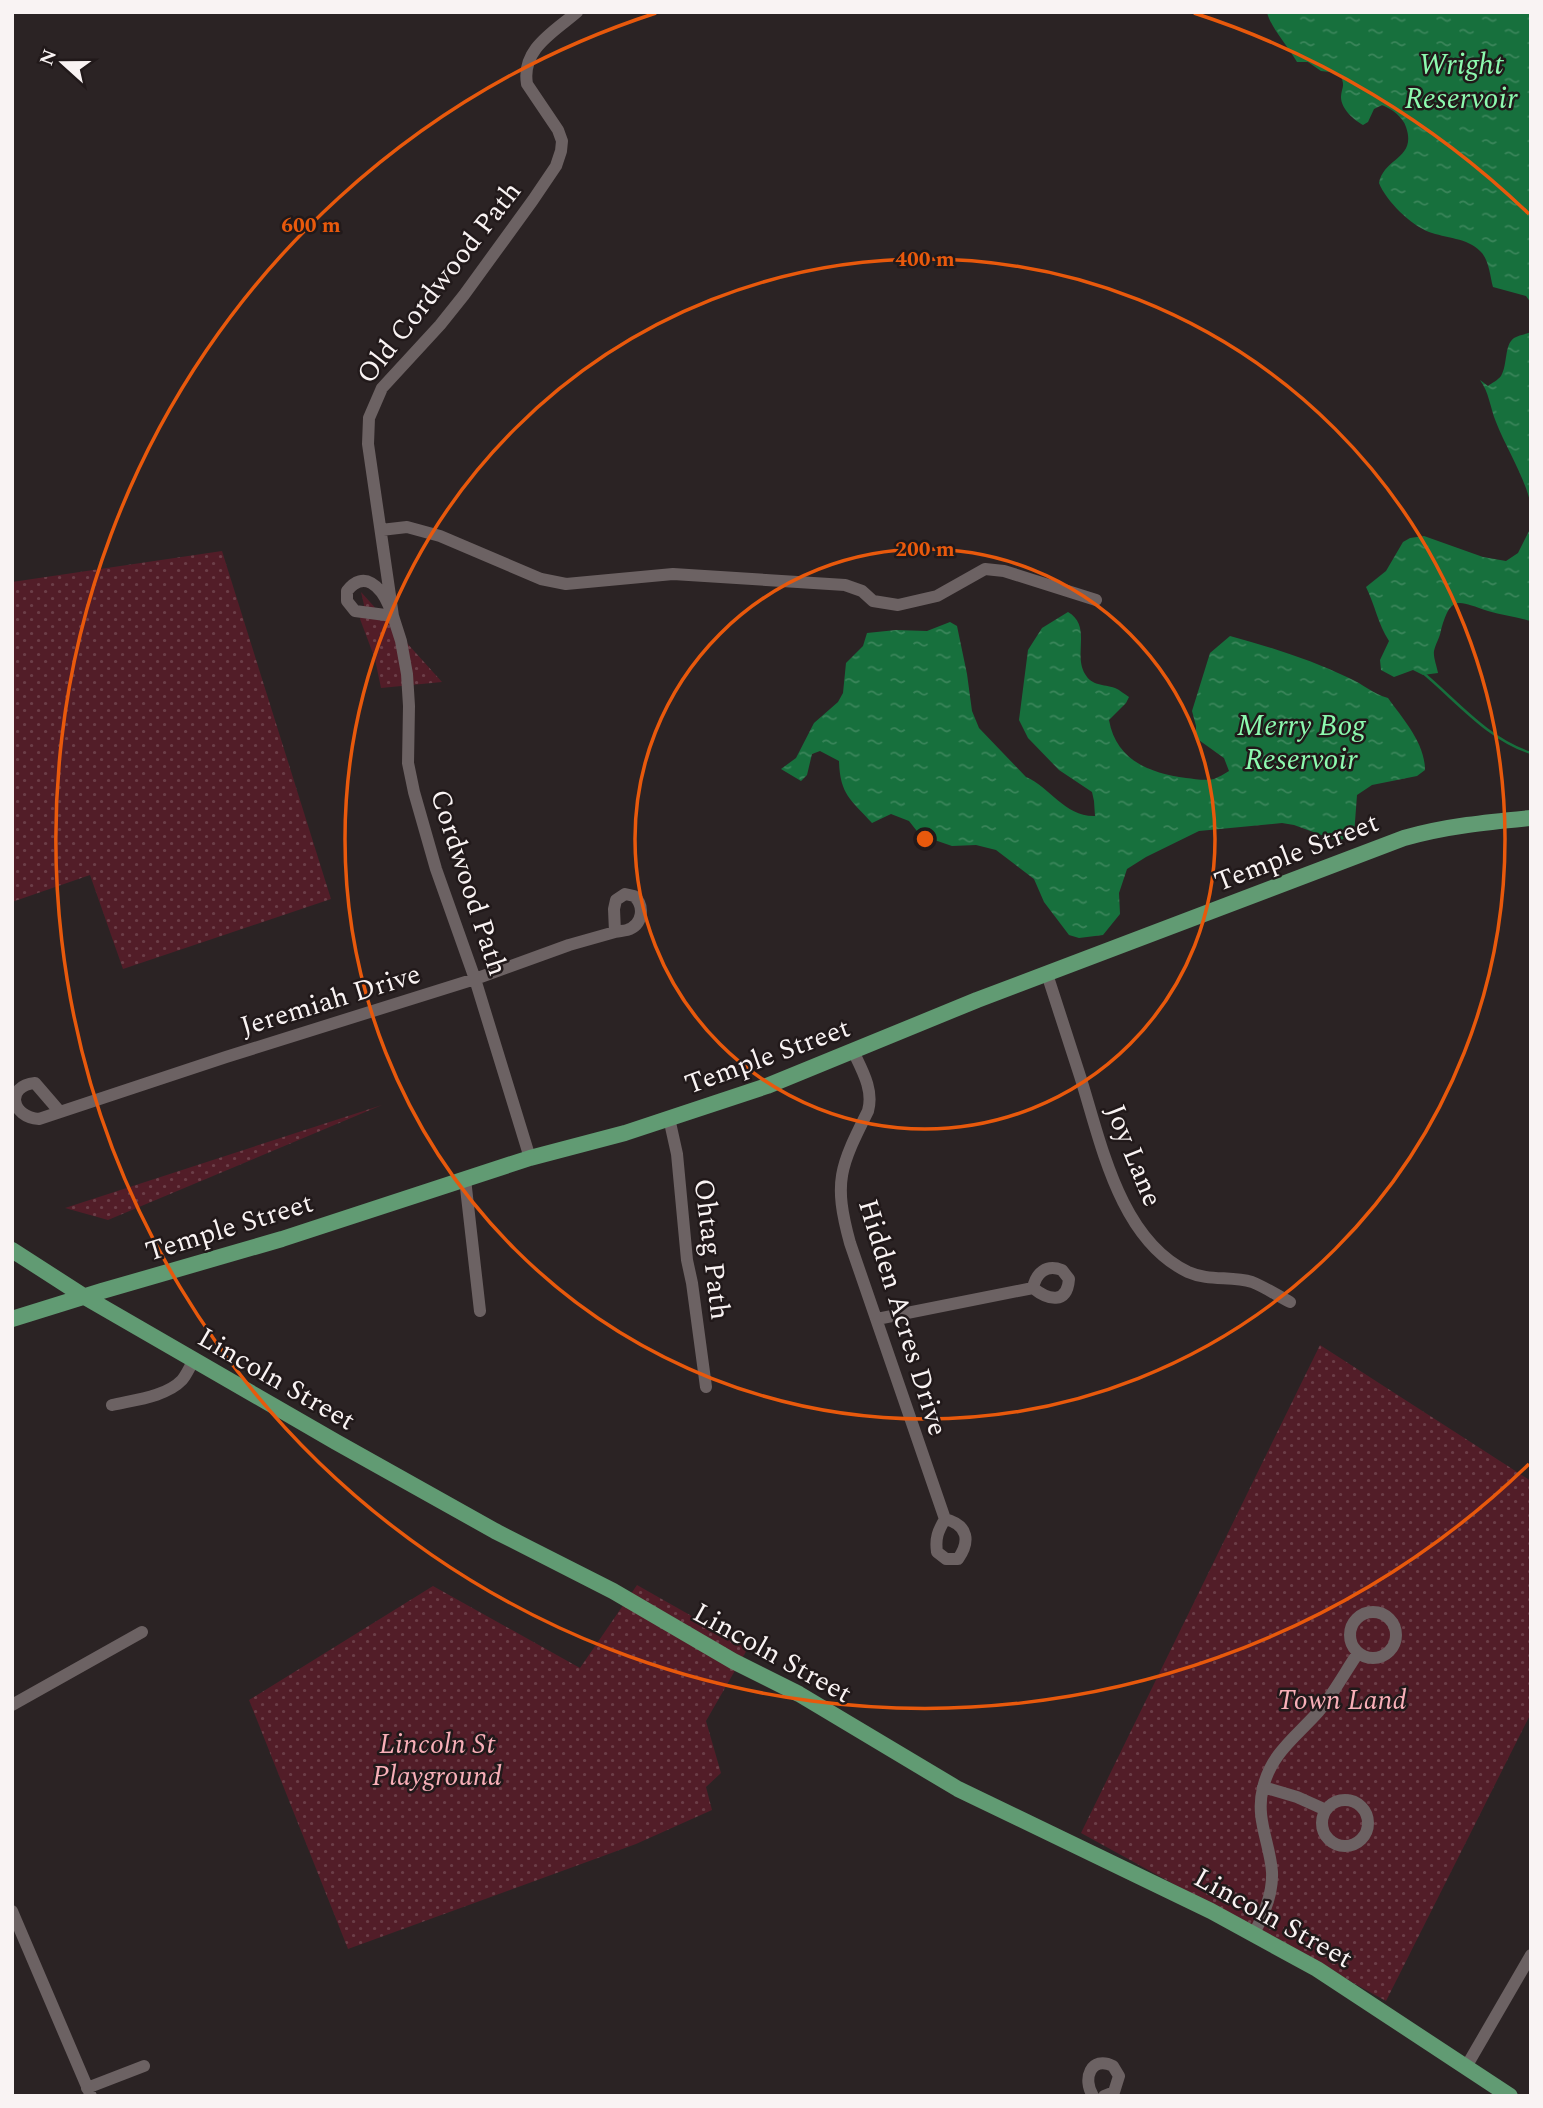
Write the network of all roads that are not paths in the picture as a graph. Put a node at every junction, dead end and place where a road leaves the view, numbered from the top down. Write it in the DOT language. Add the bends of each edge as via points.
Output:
graph roads {
  1 [pos="577,12"];
  2 [pos="381,530"];
  3 [pos="1096,600"];
  4 [pos="393,616"];
  5 [pos="1531,818"];
  6 [pos="615,932"];
  7 [pos="1047,974"];
  8 [pos="475,979"];
  9 [pos="853,1051"];
  10 [pos="60,1112"];
  11 [pos="669,1118"];
  12 [pos="530,1158"];
  13 [pos="465,1179"];
  14 [pos="12,1250"];
  15 [pos="1033,1289"];
  16 [pos="85,1297"];
  17 [pos="1290,1302"];
  18 [pos="480,1311"];
  19 [pos="877,1319"];
  20 [pos="12,1320"];
  21 [pos="194,1360"];
  22 [pos="706,1387"];
  23 [pos="112,1405"];
  24 [pos="945,1519"];
  25 [pos="142,1632"];
  26 [pos="1358,1653"];
  27 [pos="12,1705"];
  28 [pos="1263,1787"];
  29 [pos="1326,1810"];
  30 [pos="12,1911"];
  31 [pos="1254,1933"];
  32 [pos="1531,1955"];
  33 [pos="144,2066"];
  34 [pos="1466,2067"];
  35 [pos="89,2092"];
  36 [pos="1093,2096"];
  37 [pos="1104,2096"];
  38 [pos="1510,2096"];
  1 -- 2 [label="street, Old Cordwood Path" via="535,48 525,75 562,141 556,166 464,295 373,404 367,434"];
  2 -- 3 [label="street" via="407,527 440,536 541,579 566,584 673,574 806,582 845,585 873,601 898,606 937,596 985,569"];
  2 -- 4 [label="street, Old Cordwood Path"];
  4 -- 8 [label="street, Cordwood Path" via="407,674 408,764 414,792"];
  5 -- 7 [label="main road, Temple Street" via="1434,829 1404,838"];
  6 -- 8 [label="street, Jeremiah Drive"];
  7 -- 9 [label="main road, Temple Street"];
  7 -- 17 [label="street, Joy Lane" via="1095,1131 1122,1202 1141,1233 1159,1253 1189,1272 1252,1283"];
  8 -- 10 [label="street, Jeremiah Drive"];
  8 -- 12 [label="street, Cordwood Path"];
  9 -- 11 [label="main road, Temple Street"];
  9 -- 19 [label="street, Hidden Acres Drive" via="866,1077 870,1101 842,1169 841,1202"];
  11 -- 12 [label="main road, Temple Street"];
  11 -- 22 [label="street, Ohtag Path"];
  12 -- 13 [label="main road, Temple Street"];
  13 -- 16 [label="main road, Temple Street"];
  13 -- 18 [label="street"];
  14 -- 16 [label="main road, Lincoln Street"];
  15 -- 19 [label="street"];
  16 -- 20 [label="main road, Temple Street"];
  16 -- 21 [label="main road, Lincoln Street"];
  19 -- 24 [label="street, Hidden Acres Drive"];
  21 -- 23 [label="street" via="181,1380 167,1389"];
  21 -- 31 [label="main road, Lincoln Street" via="483,1525 799,1694 958,1788"];
  25 -- 27 [label="street"];
  26 -- 28 [label="street" via="1320,1710 1277,1755"];
  28 -- 29 [label="street"];
  28 -- 31 [label="street" via="1260,1815 1272,1873 1268,1904"];
  30 -- 35 [label="street"];
  31 -- 34 [label="main road, Lincoln Street" via="1351,1990"];
  32 -- 34 [label="street"];
  33 -- 35 [label="street"];
  34 -- 38 [label="main road, Lincoln Street"];
  36 -- 37 [label="street" via="1089,2075 1103,2063 1119,2076 1114,2092"];
}
